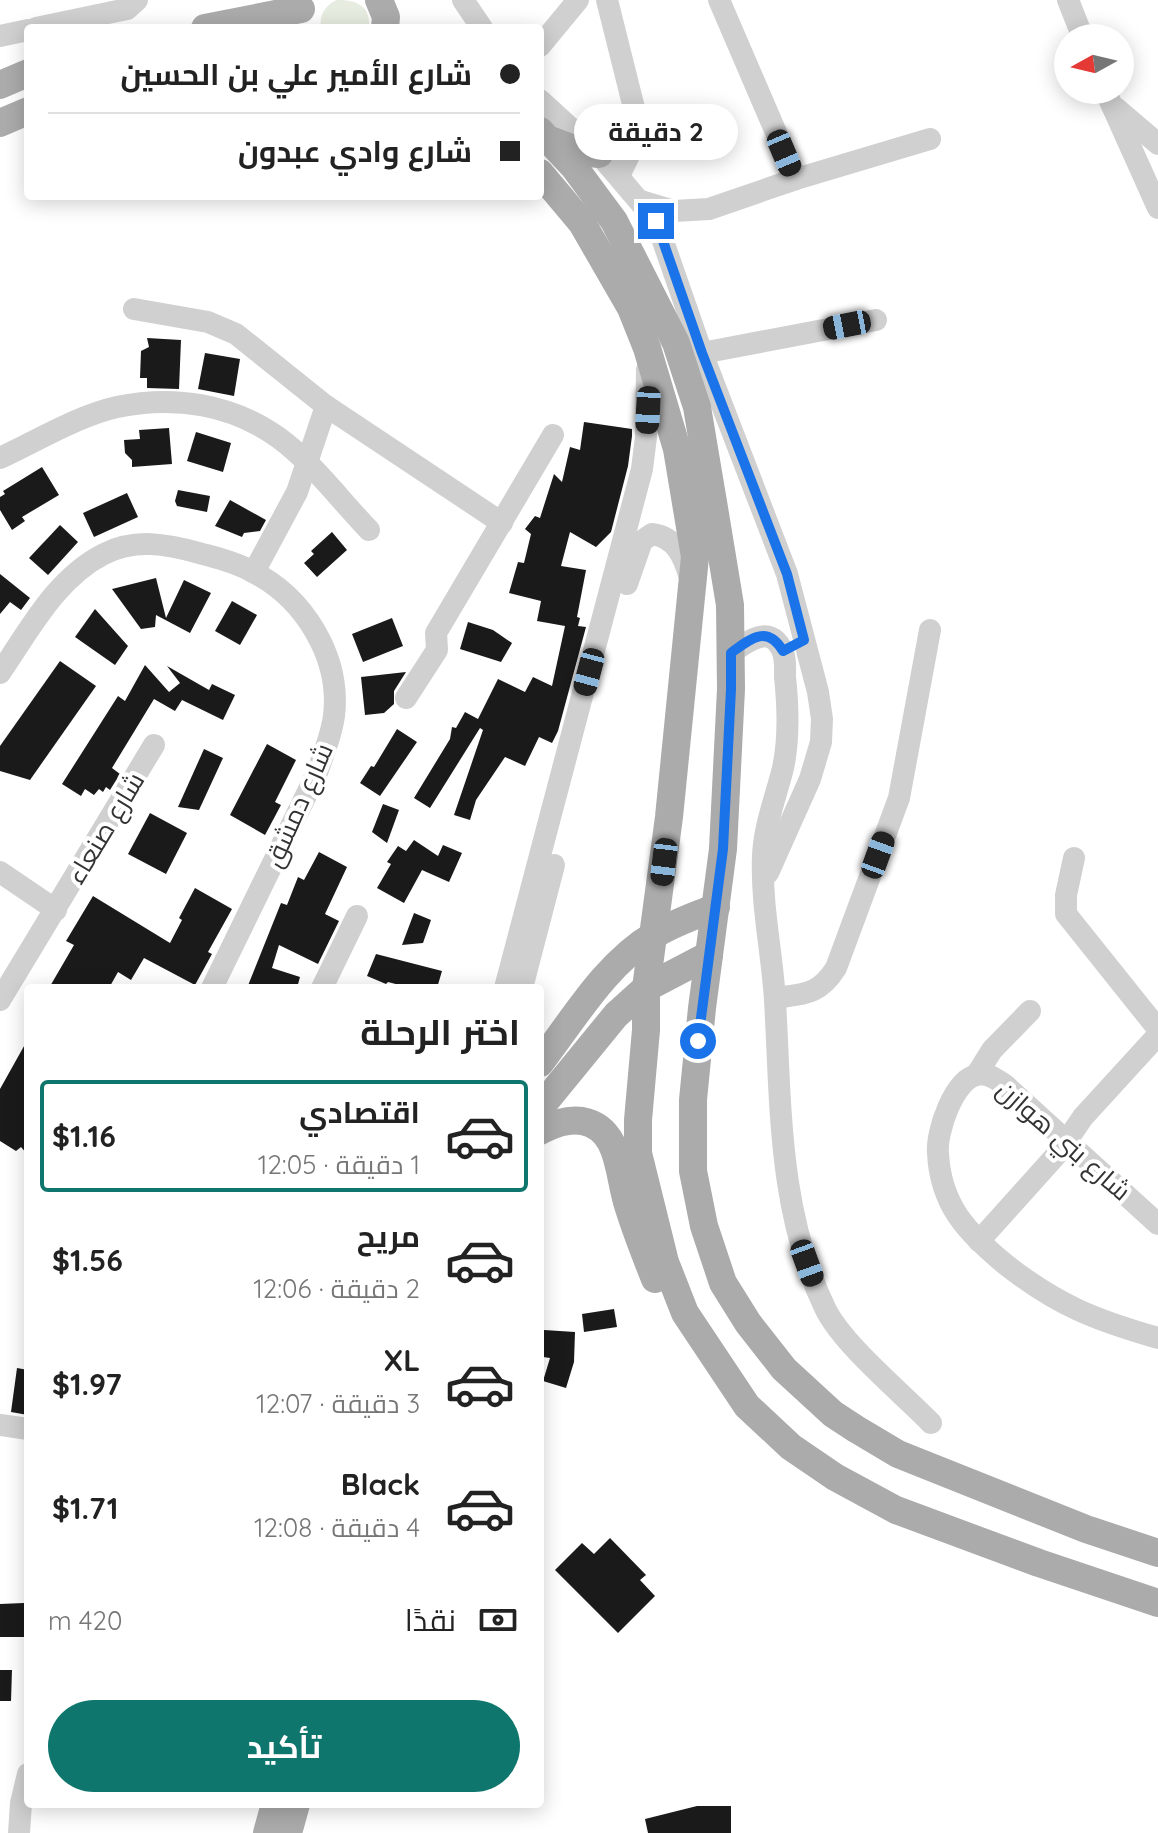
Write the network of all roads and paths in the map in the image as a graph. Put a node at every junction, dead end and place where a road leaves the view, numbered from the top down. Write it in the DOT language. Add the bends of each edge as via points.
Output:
graph roads {
  1 [pos="137,0"];
  2 [pos="463,0"];
  3 [pos="578,0"];
  4 [pos="607,0"];
  5 [pos="719,0"];
  6 [pos="1068,0"];
  7 [pos="302,12"];
  8 [pos="55,24"];
  9 [pos="229,24"];
  10 [pos="479,24"];
  11 [pos="1077,24"];
  12 [pos="24,31"];
  13 [pos="0,36"];
  14 [pos="544,41"];
  15 [pos="24,75"];
  16 [pos="0,85"];
  17 [pos="544,104"];
  18 [pos="1111,104"];
  19 [pos="1115,104"];
  20 [pos="24,113"];
  21 [pos="0,123"];
  22 [pos="544,135"];
  23 [pos="930,139"];
  24 [pos="1158,144"];
  25 [pos="599,154"];
  26 [pos="619,176"];
  27 [pos="544,178"];
  28 [pos="796,179"];
  29 [pos="641,201"];
  30 [pos="1158,208"];
  31 [pos="134,309"];
  32 [pos="876,320"];
  33 [pos="647,348"];
  34 [pos="702,353"];
  35 [pos="326,406"];
  36 [pos="710,409"];
  37 [pos="553,435"];
  38 [pos="0,458"];
  39 [pos="308,465"];
  40 [pos="502,523"];
  41 [pos="369,530"];
  42 [pos="254,572"];
  43 [pos="692,585"];
  44 [pos="930,630"];
  45 [pos="804,640"];
  46 [pos="783,651"];
  47 [pos="731,653"];
  48 [pos="0,673"];
  49 [pos="406,698"];
  50 [pos="154,745"];
  51 [pos="1074,858"];
  52 [pos="0,872"];
  53 [pos="764,884"];
  54 [pos="716,907"];
  55 [pos="56,910"];
  56 [pos="357,916"];
  57 [pos="653,935"];
  58 [pos="709,955"];
  59 [pos="214,984"];
  60 [pos="324,984"];
  61 [pos="506,984"];
  62 [pos="523,984"];
  63 [pos="646,988"];
  64 [pos="775,998"];
  65 [pos="0,1000"];
  66 [pos="1030,1011"];
  67 [pos="1158,1032"];
  68 [pos="544,1058"];
  69 [pos="977,1074"];
  70 [pos="544,1103"];
  71 [pos="544,1129"];
  72 [pos="1067,1140"];
  73 [pos="1158,1224"];
  74 [pos="979,1241"];
  75 [pos="685,1313"];
  76 [pos="1158,1338"];
  77 [pos="931,1423"];
  78 [pos="0,1425"];
  79 [pos="24,1428"];
  80 [pos="1158,1553"];
  81 [pos="1158,1603"];
  82 [pos="24,1780"];
  83 [pos="11,1801"];
  84 [pos="274,1808"];
  85 [pos="295,1808"];
  86 [pos="19,1833"];
  87 [pos="267,1833"];
  88 [pos="288,1833"];
  1 -- 8 [label="street" via="127,9"];
  2 -- 10 [label="street"];
  3 -- 14 [label="street"];
  4 -- 26 [label="street" via="637,120 635,143"];
  5 -- 28 [label="street"];
  6 -- 11 [label="street"];
  7 -- 9 [label="main road"];
  12 -- 13 [label="street"];
  15 -- 16 [label="main road"];
  17 -- 25 [label="street"];
  18 -- 30 [label="street"];
  19 -- 24 [label="street"];
  20 -- 21 [label="main road"];
  22 -- 25 [label="main road"];
  22 -- 36 [label="main road" via="614,221"];
  23 -- 28 [label="street"];
  25 -- 26 [label="street"];
  26 -- 29 [label="street"];
  27 -- 33 [label="main road" via="582,223 631,308"];
  28 -- 29 [label="street" via="693,212"];
  29 -- 34 [label="street" via="663,237"];
  31 -- 35 [label="street" via="223,327"];
  32 -- 34 [label="street"];
  33 -- 43 [label="main road" via="677,449 695,557"];
  33 -- 61 [label="street" via="646,437 639,481"];
  34 -- 36 [label="street"];
  35 -- 39 [label="street"];
  35 -- 40 [label="street"];
  36 -- 45 [label="street" via="787,574"];
  36 -- 47 [label="main road"];
  37 -- 40 [label="street"];
  38 -- 39 [label="street" via="116,407 178,403 207,404 240,416 282,440"];
  39 -- 41 [label="street"];
  39 -- 42 [label="street"];
  40 -- 49 [label="street" via="436,633 437,650"];
  42 -- 48 [label="street, شارع دمشق" via="152,543 105,553 54,595"];
  42 -- 59 [label="street, شارع دمشق" via="286,596 316,631 334,684 334,715 316,775"];
  43 -- 57 [label="main road"];
  43 -- 62 [label="street" via="675,545 661,535 642,541"];
  44 -- 64 [label="street" via="899,798 836,968 819,988"];
  45 -- 46 [label="street"];
  45 -- 53 [label="street" via="818,692 821,742"];
  46 -- 47 [label="street" via="769,636 756,637"];
  46 -- 53 [label="street" via="784,764 766,831"];
  47 -- 54 [label="main road"];
  50 -- 55 [label="street, شارع صنعاء"];
  51 -- 67 [label="street" via="1066,914"];
  52 -- 55 [label="street, شارع صنعاء"];
  53 -- 64 [label="street"];
  54 -- 57 [label="main road"];
  54 -- 58 [label="main road"];
  55 -- 65 [label="street, شارع صنعاء"];
  56 -- 60 [label="street"];
  57 -- 63 [label="main road"];
  57 -- 68 [label="main road" via="612,971"];
  58 -- 63 [label="main road"];
  58 -- 80 [label="main road" via="693,1100 693,1171 723,1283 748,1323 796,1382 833,1414 898,1454"];
  63 -- 70 [label="main road" via="592,1042"];
  63 -- 75 [label="main road" via="638,1153 665,1262"];
  64 -- 77 [label="street" via="782,1151 813,1279 848,1340"];
  66 -- 69 [label="street"];
  67 -- 72 [label="street"];
  69 -- 72 [label="street, شارع بني هوازن" via="1005,1085"];
  69 -- 74 [label="street, شارع بني هوازن" via="965,1080 951,1102 937,1151 945,1191"];
  71 -- 75 [label="main road" via="575,1120 595,1124 609,1136 656,1283"];
  72 -- 73 [label="street, شارع بني هوازن"];
  72 -- 74 [label="street"];
  74 -- 76 [label="street, شارع بني هوازن" via="1068,1308"];
  75 -- 81 [label="main road" via="747,1406 791,1447 835,1477 896,1510"];
  78 -- 79 [label="street"];
  82 -- 83 [label="street"];
  83 -- 86 [label="street"];
  84 -- 87 [label="main road"];
  85 -- 88 [label="main road"];
}
